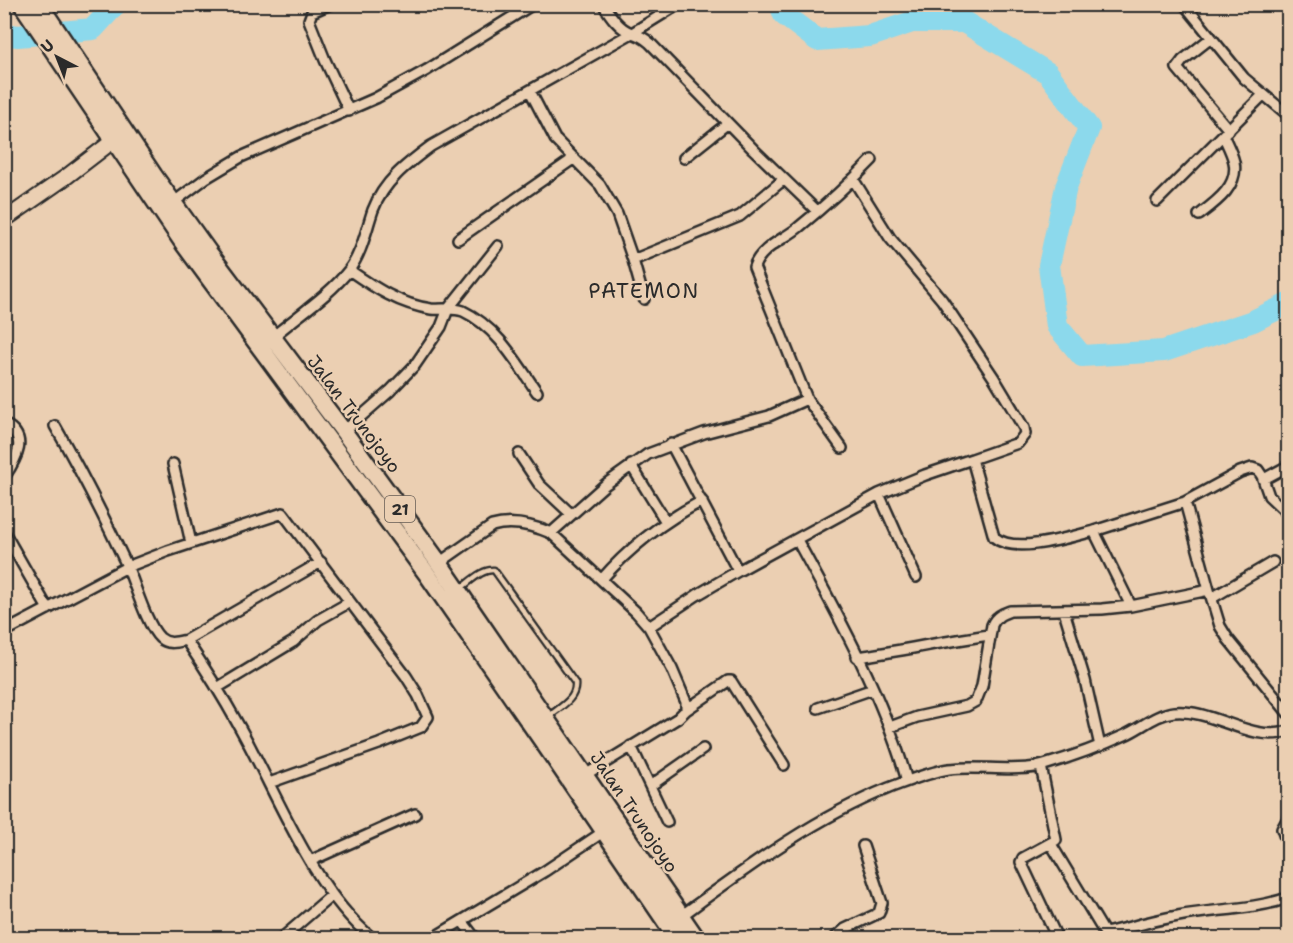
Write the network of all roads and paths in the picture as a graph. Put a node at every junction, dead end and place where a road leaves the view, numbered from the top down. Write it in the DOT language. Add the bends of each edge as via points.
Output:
graph roads {
  1 [pos="22,4"];
  2 [pos="330,4"];
  3 [pos="532,4"];
  4 [pos="603,4"];
  5 [pos="679,4"];
  6 [pos="1184,4"];
  7 [pos="39,13"];
  8 [pos="632,33"];
  9 [pos="1211,38"];
  10 [pos="530,91"];
  11 [pos="1263,95"];
  12 [pos="349,111"];
  13 [pos="1288,115"];
  14 [pos="728,123"];
  15 [pos="1226,132"];
  16 [pos="113,141"];
  17 [pos="684,158"];
  18 [pos="573,159"];
  19 [pos="872,160"];
  20 [pos="854,179"];
  21 [pos="783,180"];
  22 [pos="1157,201"];
  23 [pos="167,207"];
  24 [pos="817,211"];
  25 [pos="1199,215"];
  26 [pos="4,220"];
  27 [pos="458,239"];
  28 [pos="498,246"];
  29 [pos="633,260"];
  30 [pos="349,270"];
  31 [pos="644,299"];
  32 [pos="448,309"];
  33 [pos="267,342"];
  34 [pos="537,392"];
  35 [pos="807,399"];
  36 [pos="4,424"];
  37 [pos="55,426"];
  38 [pos="337,436"];
  39 [pos="671,444"];
  40 [pos="842,448"];
  41 [pos="519,454"];
  42 [pos="972,459"];
  43 [pos="173,464"];
  44 [pos="631,465"];
  45 [pos="1288,466"];
  46 [pos="4,476"];
  47 [pos="1264,479"];
  48 [pos="879,494"];
  49 [pos="702,501"];
  50 [pos="1185,502"];
  51 [pos="571,514"];
  52 [pos="1288,514"];
  53 [pos="666,522"];
  54 [pos="1094,531"];
  55 [pos="4,532"];
  56 [pos="551,533"];
  57 [pos="796,540"];
  58 [pos="191,543"];
  59 [pos="321,562"];
  60 [pos="1273,562"];
  61 [pos="439,563"];
  62 [pos="128,567"];
  63 [pos="738,571"];
  64 [pos="916,577"];
  65 [pos="602,579"];
  66 [pos="1211,594"];
  67 [pos="451,595"];
  68 [pos="350,602"];
  69 [pos="1131,606"];
  70 [pos="48,609"];
  71 [pos="1064,611"];
  72 [pos="649,627"];
  73 [pos="4,632"];
  74 [pos="990,635"];
  75 [pos="186,640"];
  76 [pos="857,657"];
  77 [pos="216,688"];
  78 [pos="873,689"];
  79 [pos="818,708"];
  80 [pos="686,710"];
  81 [pos="1288,713"];
  82 [pos="540,723"];
  83 [pos="890,727"];
  84 [pos="1288,731"];
  85 [pos="631,746"];
  86 [pos="1100,746"];
  87 [pos="704,749"];
  88 [pos="784,765"];
  89 [pos="1041,766"];
  90 [pos="585,775"];
  91 [pos="907,781"];
  92 [pos="269,783"];
  93 [pos="650,786"];
  94 [pos="415,814"];
  95 [pos="1288,818"];
  96 [pos="667,822"];
  97 [pos="611,827"];
  98 [pos="1052,844"];
  99 [pos="863,846"];
  100 [pos="1288,846"];
  101 [pos="310,861"];
  102 [pos="332,895"];
  103 [pos="1288,898"];
  104 [pos="681,916"];
  105 [pos="462,921"];
  106 [pos="1107,936"];
  107 [pos="282,939"];
  108 [pos="372,939"];
  109 [pos="432,939"];
  110 [pos="475,939"];
  111 [pos="677,939"];
  112 [pos="696,939"];
  113 [pos="835,939"];
  114 [pos="1057,939"];
  1 -- 7 [label="highway, Jalan Trunojoyo / 21"];
  2 -- 12 [label="street" via="312,12 309,20"];
  3 -- 12 [label="street" via="428,70"];
  4 -- 8 [label="street" via="620,26"];
  5 -- 8 [label="street"];
  6 -- 9 [label="street"];
  7 -- 16 [label="highway, Jalan Trunojoyo / 21" via="90,90"];
  8 -- 10 [label="street"];
  8 -- 14 [label="street" via="650,42"];
  9 -- 11 [label="street"];
  9 -- 15 [label="street" via="1177,68"];
  10 -- 18 [label="street" via="555,139"];
  10 -- 30 [label="street" via="431,146 402,168 382,191"];
  11 -- 13 [label="street"];
  11 -- 15 [label="street"];
  12 -- 23 [label="street" via="241,157"];
  14 -- 17 [label="street"];
  14 -- 21 [label="street"];
  15 -- 22 [label="street"];
  15 -- 25 [label="street" via="1234,162 1233,180 1222,196"];
  16 -- 23 [label="highway, Jalan Trunojoyo / 21"];
  16 -- 26 [label="main road"];
  18 -- 27 [label="street"];
  18 -- 29 [label="street" via="600,185 621,224"];
  19 -- 20 [label="street"];
  20 -- 24 [label="street"];
  20 -- 42 [label="street" via="890,238 942,300 1024,428 1025,435 1018,443"];
  21 -- 24 [label="street"];
  21 -- 29 [label="street" via="740,216"];
  23 -- 33 [label="highway, Jalan Trunojoyo / 21"];
  24 -- 35 [label="street" via="768,249 754,267"];
  28 -- 32 [label="street"];
  29 -- 31 [label="street"];
  30 -- 32 [label="street" via="392,298 430,309"];
  30 -- 33 [label="street"];
  32 -- 34 [label="street" via="464,312 494,333"];
  32 -- 38 [label="street" via="441,327 415,365"];
  33 -- 38 [label="highway, Jalan Trunojoyo / 21"];
  35 -- 39 [label="street" via="769,416"];
  35 -- 40 [label="street"];
  36 -- 46 [label="street" via="18,438 19,449"];
  37 -- 62 [label="street"];
  38 -- 61 [label="highway, Jalan Trunojoyo / 21"];
  38 -- 67 [label="highway, Jalan Trunojoyo / 21"];
  39 -- 44 [label="street"];
  39 -- 49 [label="street"];
  41 -- 51 [label="street" via="539,484"];
  42 -- 48 [label="street"];
  42 -- 54 [label="street" via="991,531 999,541 1032,544"];
  43 -- 58 [label="street"];
  44 -- 51 [label="street"];
  44 -- 53 [label="street"];
  45 -- 47 [label="street"];
  47 -- 50 [label="street" via="1255,468 1248,468"];
  47 -- 52 [label="street" via="1269,496"];
  48 -- 57 [label="street"];
  48 -- 64 [label="street"];
  49 -- 53 [label="street"];
  49 -- 63 [label="street"];
  50 -- 54 [label="street"];
  50 -- 66 [label="street"];
  51 -- 56 [label="street"];
  53 -- 65 [label="street" via="632,548"];
  54 -- 69 [label="street"];
  55 -- 70 [label="street"];
  56 -- 61 [label="street" via="537,527 502,523"];
  56 -- 65 [label="street"];
  57 -- 63 [label="street"];
  57 -- 76 [label="street"];
  58 -- 59 [label="street" via="283,513"];
  58 -- 62 [label="street"];
  59 -- 68 [label="street"];
  59 -- 75 [label="street"];
  60 -- 66 [label="street"];
  61 -- 67 [label="highway, Jalan Trunojoyo / 21"];
  62 -- 70 [label="street"];
  62 -- 75 [label="street" via="155,633 171,643"];
  63 -- 72 [label="street"];
  65 -- 72 [label="street"];
  66 -- 69 [label="street"];
  66 -- 81 [label="street" via="1228,639"];
  67 -- 82 [label="highway, Jalan Trunojoyo / 21"];
  67 -- 82 [label="lane" via="483,572 494,570 575,683 574,695"];
  68 -- 77 [label="street" via="304,630 294,642"];
  68 -- 92 [label="street" via="412,685 428,718 421,727"];
  69 -- 71 [label="street"];
  70 -- 73 [label="street"];
  71 -- 74 [label="street" via="1003,613 994,621"];
  71 -- 86 [label="street"];
  72 -- 80 [label="street" via="672,669"];
  74 -- 76 [label="street"];
  74 -- 83 [label="street" via="976,701"];
  75 -- 77 [label="street"];
  76 -- 78 [label="street"];
  77 -- 92 [label="street"];
  78 -- 79 [label="street"];
  78 -- 83 [label="street"];
  80 -- 85 [label="street"];
  80 -- 88 [label="street" via="731,681"];
  82 -- 90 [label="highway, Jalan Trunojoyo / 21"];
  82 -- 97 [label="highway, Jalan Trunojoyo / 21"];
  83 -- 91 [label="street"];
  84 -- 86 [label="street" via="1269,734 1196,714 1173,712"];
  85 -- 90 [label="street"];
  85 -- 93 [label="street"];
  86 -- 89 [label="street"];
  87 -- 93 [label="street"];
  89 -- 91 [label="street" via="950,769"];
  89 -- 98 [label="street" via="1056,837"];
  90 -- 97 [label="highway, Jalan Trunojoyo / 21"];
  91 -- 104 [label="street" via="866,797 801,832"];
  92 -- 101 [label="street"];
  93 -- 96 [label="street"];
  94 -- 101 [label="street"];
  95 -- 100 [label="street" via="1282,829"];
  97 -- 104 [label="highway, Jalan Trunojoyo / 21"];
  97 -- 105 [label="street"];
  97 -- 111 [label="highway, Jalan Trunojoyo / 21"];
  98 -- 106 [label="street"];
  98 -- 114 [label="street" via="1021,862"];
  99 -- 113 [label="street" via="882,909 845,929"];
  101 -- 102 [label="street"];
  102 -- 107 [label="street"];
  102 -- 108 [label="street"];
  103 -- 106 [label="street" via="1234,910 1179,915"];
  104 -- 112 [label="highway, Jalan Trunojoyo / 21"];
  105 -- 109 [label="street"];
  105 -- 110 [label="street"];
}
